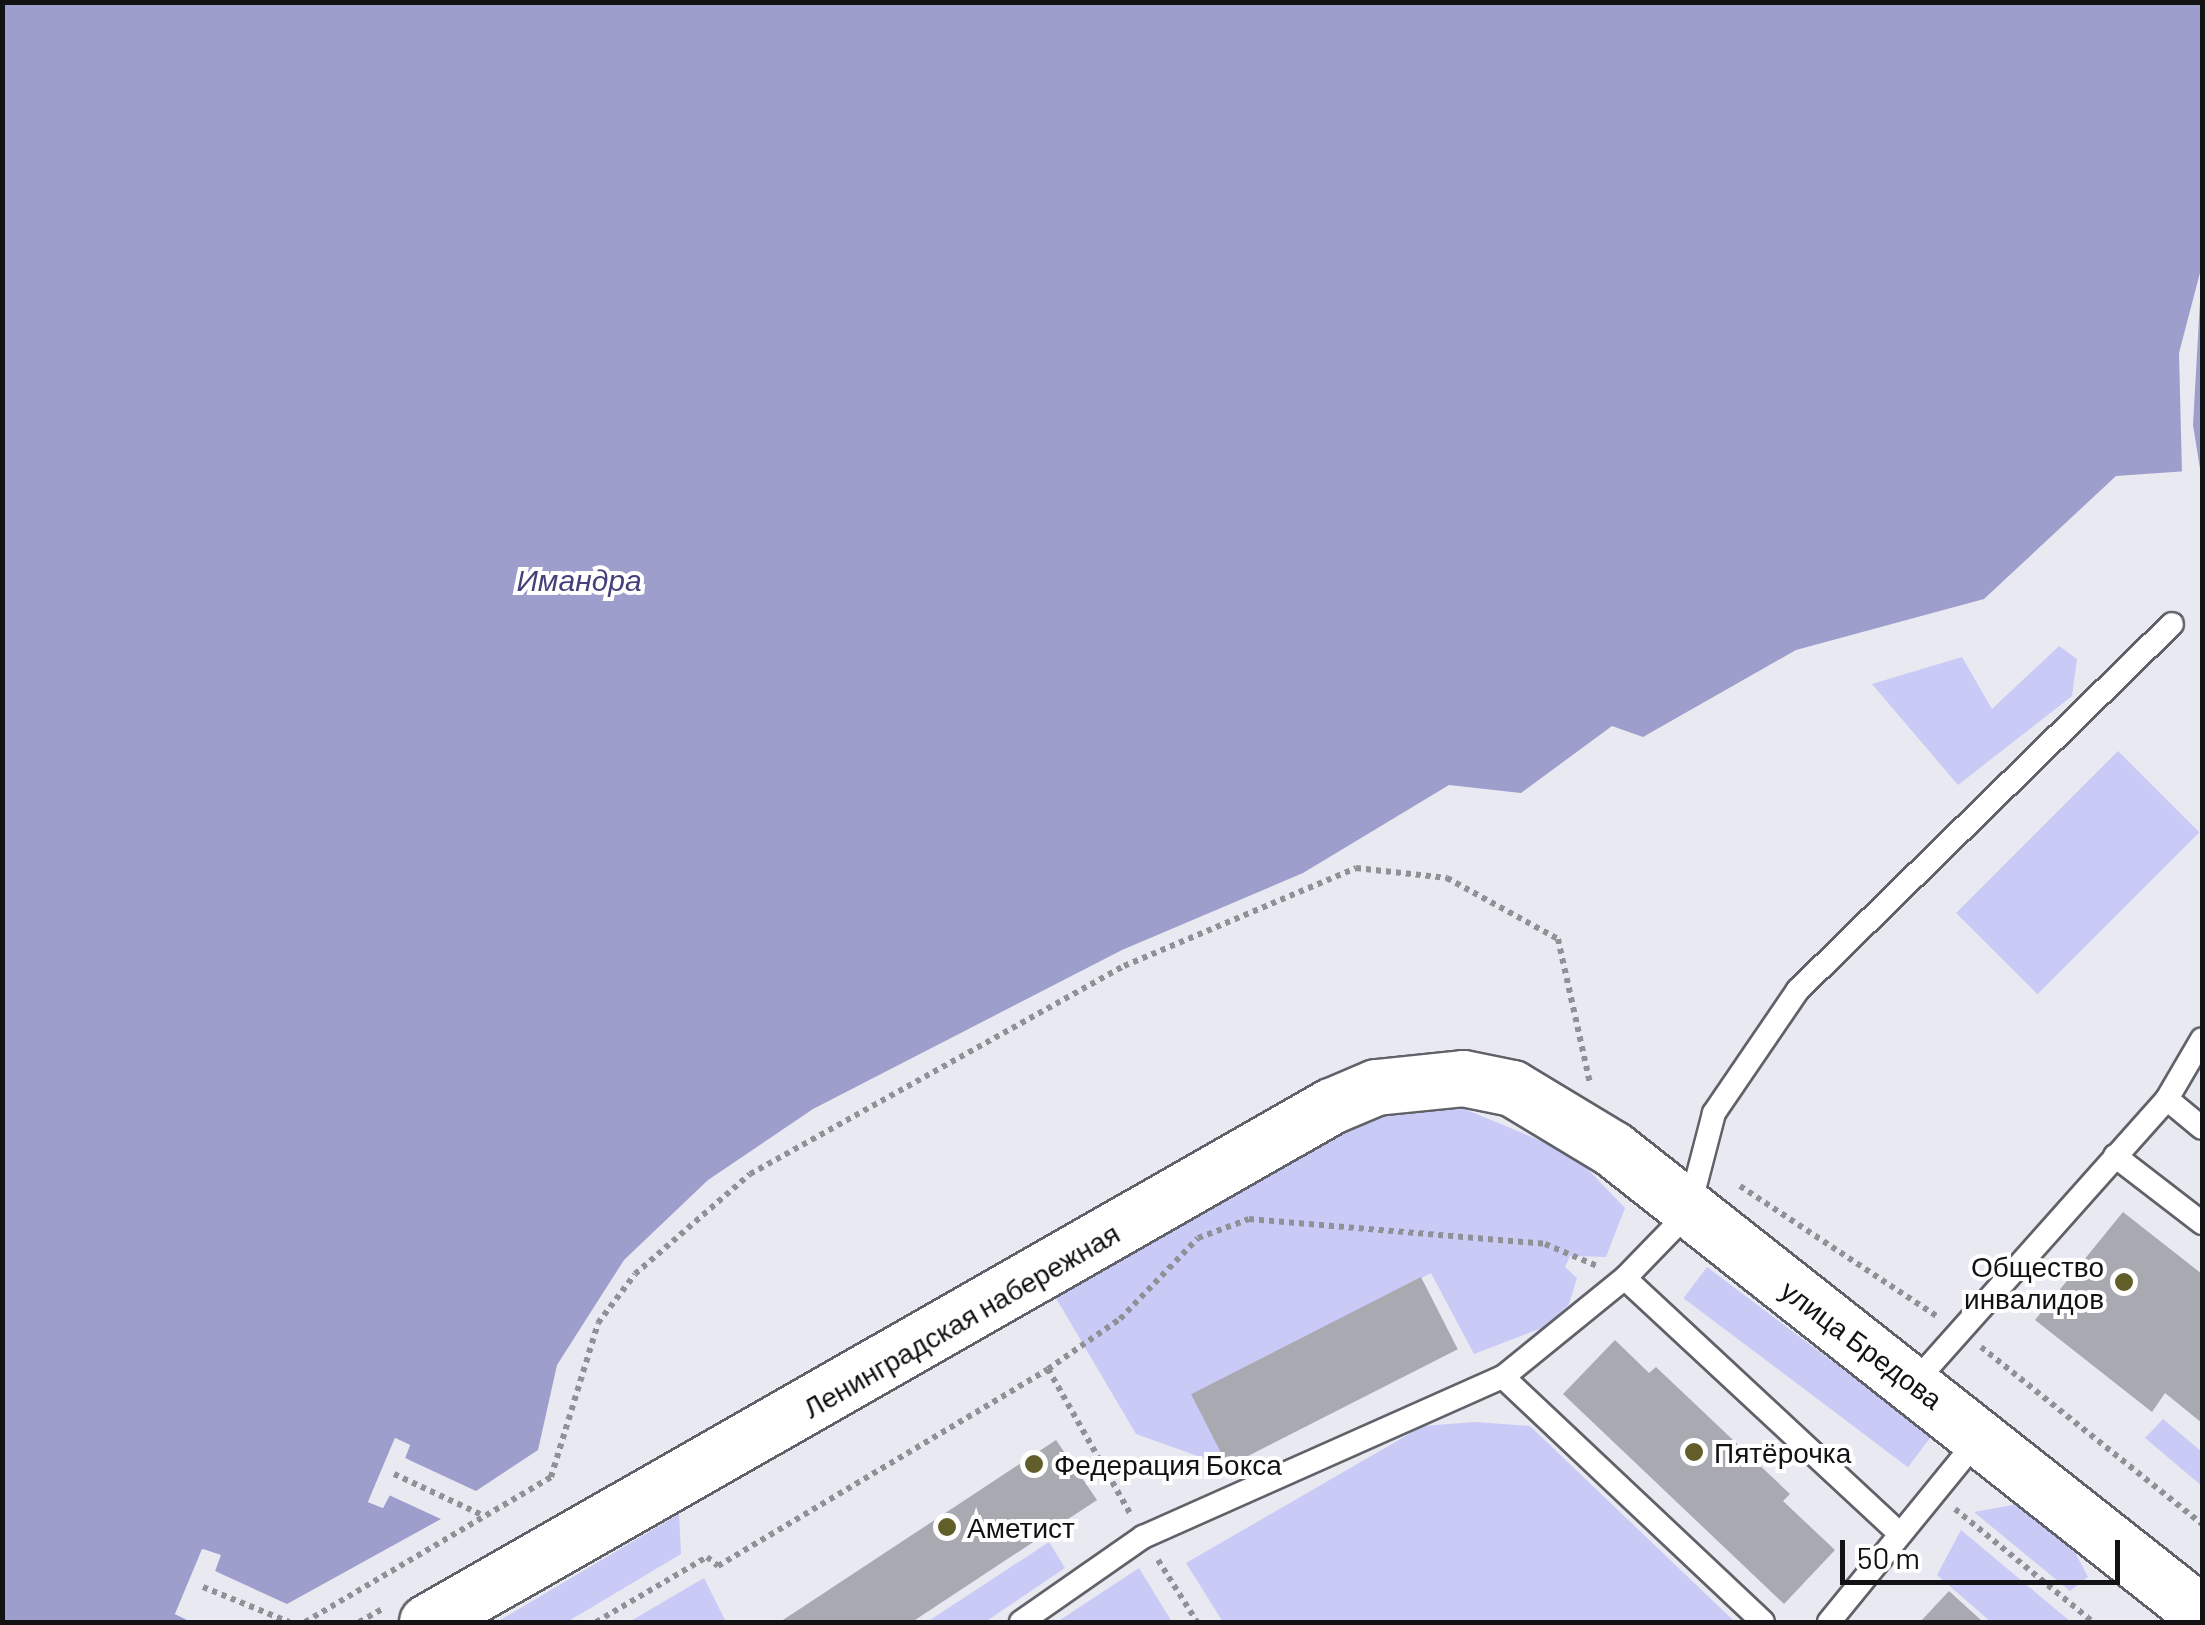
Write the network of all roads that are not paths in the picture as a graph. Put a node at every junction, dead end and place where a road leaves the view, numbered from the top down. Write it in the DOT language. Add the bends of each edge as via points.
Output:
graph roads {
  1 [pos="2172,624"];
  2 [pos="2202,1039"];
  3 [pos="1512,1088"];
  4 [pos="2167,1100"];
  5 [pos="2202,1128"];
  6 [pos="2115,1156"];
  7 [pos="1688,1213"];
  8 [pos="2202,1223"];
  9 [pos="1625,1278"];
  10 [pos="1502,1377"];
  11 [pos="1915,1382"];
  12 [pos="1980,1436"];
  13 [pos="1898,1533"];
  14 [pos="410,1613"];
  15 [pos="2202,1614"];
  16 [pos="1835,1620"];
  17 [pos="1021,1622"];
  18 [pos="1763,1622"];
  1 -- 7 [label="lane" via="1798,990 1714,1113"];
  2 -- 4 [label="lane"];
  3 -- 7 [label="main road, улица Бредова" via="1613,1150"];
  3 -- 14 [label="main road, Ленинградская набережная" via="1415,1079 1331,1106"];
  4 -- 5 [label="lane"];
  4 -- 6 [label="lane"];
  6 -- 8 [label="lane"];
  6 -- 11 [label="lane"];
  7 -- 9 [label="lane"];
  7 -- 11 [label="main road, улица Бредова"];
  9 -- 10 [label="lane"];
  9 -- 13 [label="lane"];
  10 -- 17 [label="lane" via="1143,1537"];
  10 -- 18 [label="lane"];
  11 -- 12 [label="main road, улица Бредова"];
  12 -- 13 [label="lane"];
  12 -- 15 [label="main road, улица Бредова"];
  13 -- 16 [label="lane"];
}
